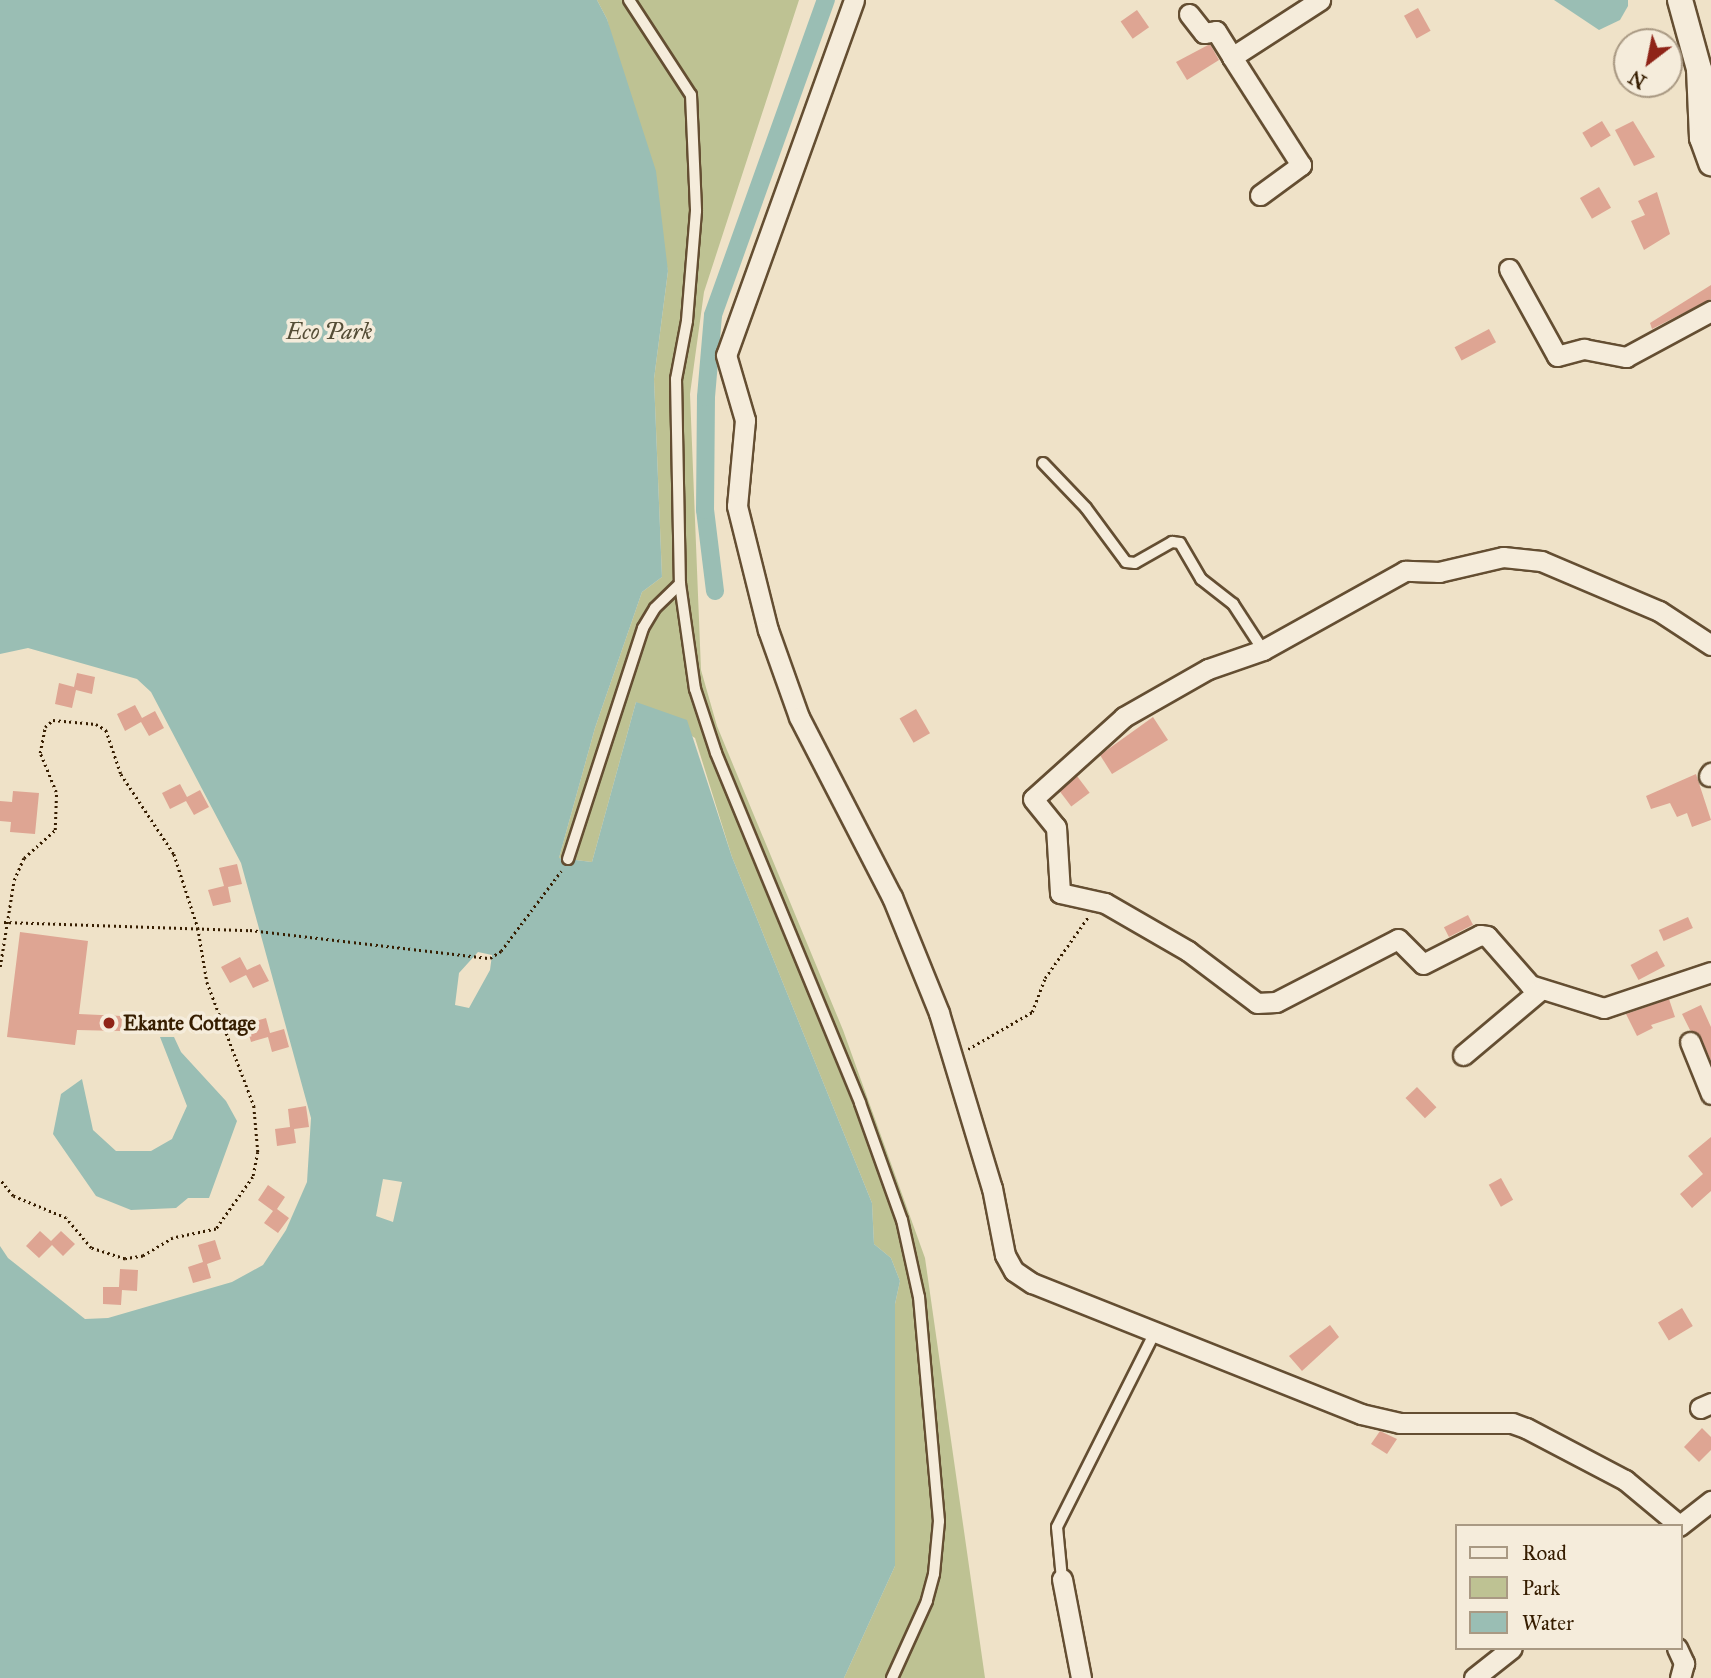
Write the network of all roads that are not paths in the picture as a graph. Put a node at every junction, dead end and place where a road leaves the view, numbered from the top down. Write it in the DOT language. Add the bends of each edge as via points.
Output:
graph roads {
  1 [pos="629,0"];
  2 [pos="854,0"];
  3 [pos="1320,0"];
  4 [pos="1680,0"];
  5 [pos="1189,14"];
  6 [pos="1232,57"];
  7 [pos="1711,163"];
  8 [pos="1260,195"];
  9 [pos="1509,269"];
  10 [pos="1711,311"];
  11 [pos="1043,463"];
  12 [pos="680,584"];
  13 [pos="1711,645"];
  14 [pos="1263,650"];
  15 [pos="568,859"];
  16 [pos="1711,972"];
  17 [pos="1539,991"];
  18 [pos="1690,1042"];
  19 [pos="1463,1055"];
  20 [pos="1711,1094"];
  21 [pos="1154,1334"];
  22 [pos="1711,1501"];
  23 [pos="1677,1524"];
  24 [pos="1682,1524"];
  25 [pos="1062,1579"];
  26 [pos="1509,1650"];
  27 [pos="1678,1650"];
  28 [pos="892,1678"];
  29 [pos="1081,1678"];
  30 [pos="1474,1678"];
  31 [pos="1680,1678"];
  1 -- 12 [label="lane" via="691,95 696,211 687,321 676,379"];
  2 -- 21 [label="street" via="726,355 745,420 737,506 768,630 799,717 892,897 954,1056 992,1188 1005,1255 1014,1271"];
  3 -- 6 [label="street"];
  4 -- 7 [label="street" via="1699,69 1702,138"];
  5 -- 6 [label="street" via="1204,33 1216,31"];
  6 -- 8 [label="street" via="1301,165"];
  9 -- 10 [label="street" via="1557,356 1584,349 1626,357"];
  11 -- 14 [label="lane" via="1086,508 1126,562 1135,563 1172,542 1180,543 1201,579 1233,604"];
  12 -- 15 [label="lane" via="655,608 643,628"];
  12 -- 28 [label="lane" via="695,689 716,752 860,1103 902,1220 919,1297 939,1521 931,1588"];
  13 -- 14 [label="street" via="1660,611 1569,569 1503,557 1439,572 1395,573"];
  14 -- 17 [label="street" via="1208,669 1124,717 1034,796 1056,827 1060,893 1105,903 1188,951 1257,1003 1276,1002 1398,939 1423,964 1480,935"];
  16 -- 17 [label="street" via="1604,1008"];
  17 -- 19 [label="street"];
  18 -- 20 [label="street"];
  21 -- 23 [label="street" via="1362,1414 1399,1423 1512,1423 1625,1480"];
  21 -- 25 [label="lane" via="1057,1527"];
  22 -- 24 [label="street"];
  25 -- 29 [label="street"];
  26 -- 30 [label="street"];
  27 -- 31 [label="street" via="1684,1663"];
}
